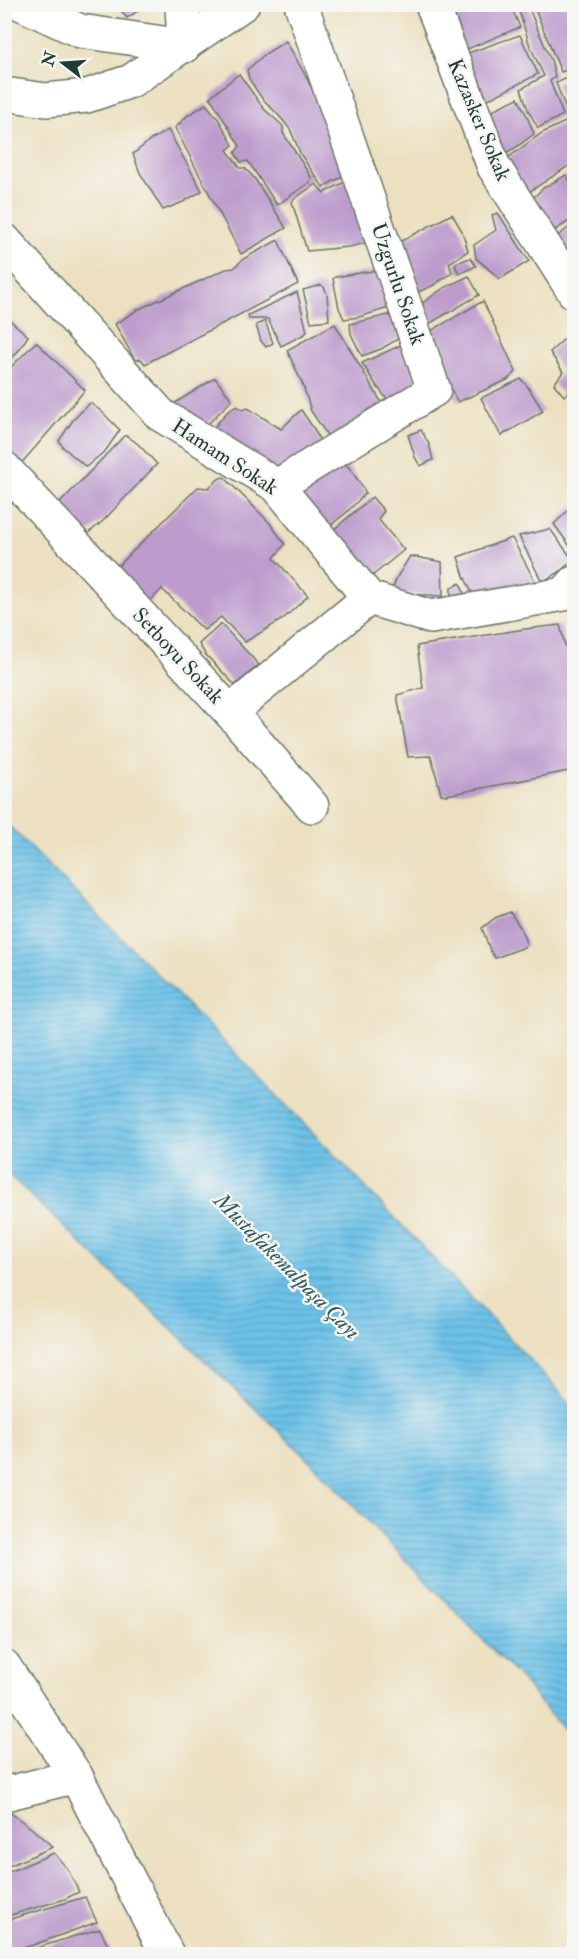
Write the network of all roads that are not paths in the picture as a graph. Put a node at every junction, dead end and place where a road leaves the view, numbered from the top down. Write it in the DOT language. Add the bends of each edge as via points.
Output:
graph roads {
  1 [pos="22,4"];
  2 [pos="182,4"];
  3 [pos="243,4"];
  4 [pos="301,4"];
  5 [pos="432,4"];
  6 [pos="184,46"];
  7 [pos="4,94"];
  8 [pos="4,240"];
  9 [pos="574,292"];
  10 [pos="4,468"];
  11 [pos="277,486"];
  12 [pos="574,583"];
  13 [pos="369,598"];
  14 [pos="230,712"];
  15 [pos="312,806"];
  16 [pos="4,1666"];
  17 [pos="75,1776"];
  18 [pos="4,1790"];
  19 [pos="167,1954"];
  1 -- 6 [label="street" via="80,31"];
  2 -- 6 [label="street"];
  3 -- 6 [label="street"];
  4 -- 11 [label="street, Uzgurlu Sokak" via="434,390"];
  5 -- 9 [label="street, Kazasker Sokak" via="494,167"];
  6 -- 7 [label="street" via="131,81 87,96 46,100"];
  8 -- 11 [label="street, Hamam Sokak" via="161,415"];
  10 -- 14 [label="street, Setboyu Sokak"];
  11 -- 13 [label="street, Hamam Sokak"];
  12 -- 13 [label="street" via="564,594 431,617"];
  13 -- 14 [label="street, Setboyu Sokak"];
  14 -- 15 [label="street"];
  16 -- 17 [label="street"];
  17 -- 18 [label="street" via="9,1793"];
  17 -- 19 [label="street"];
}
